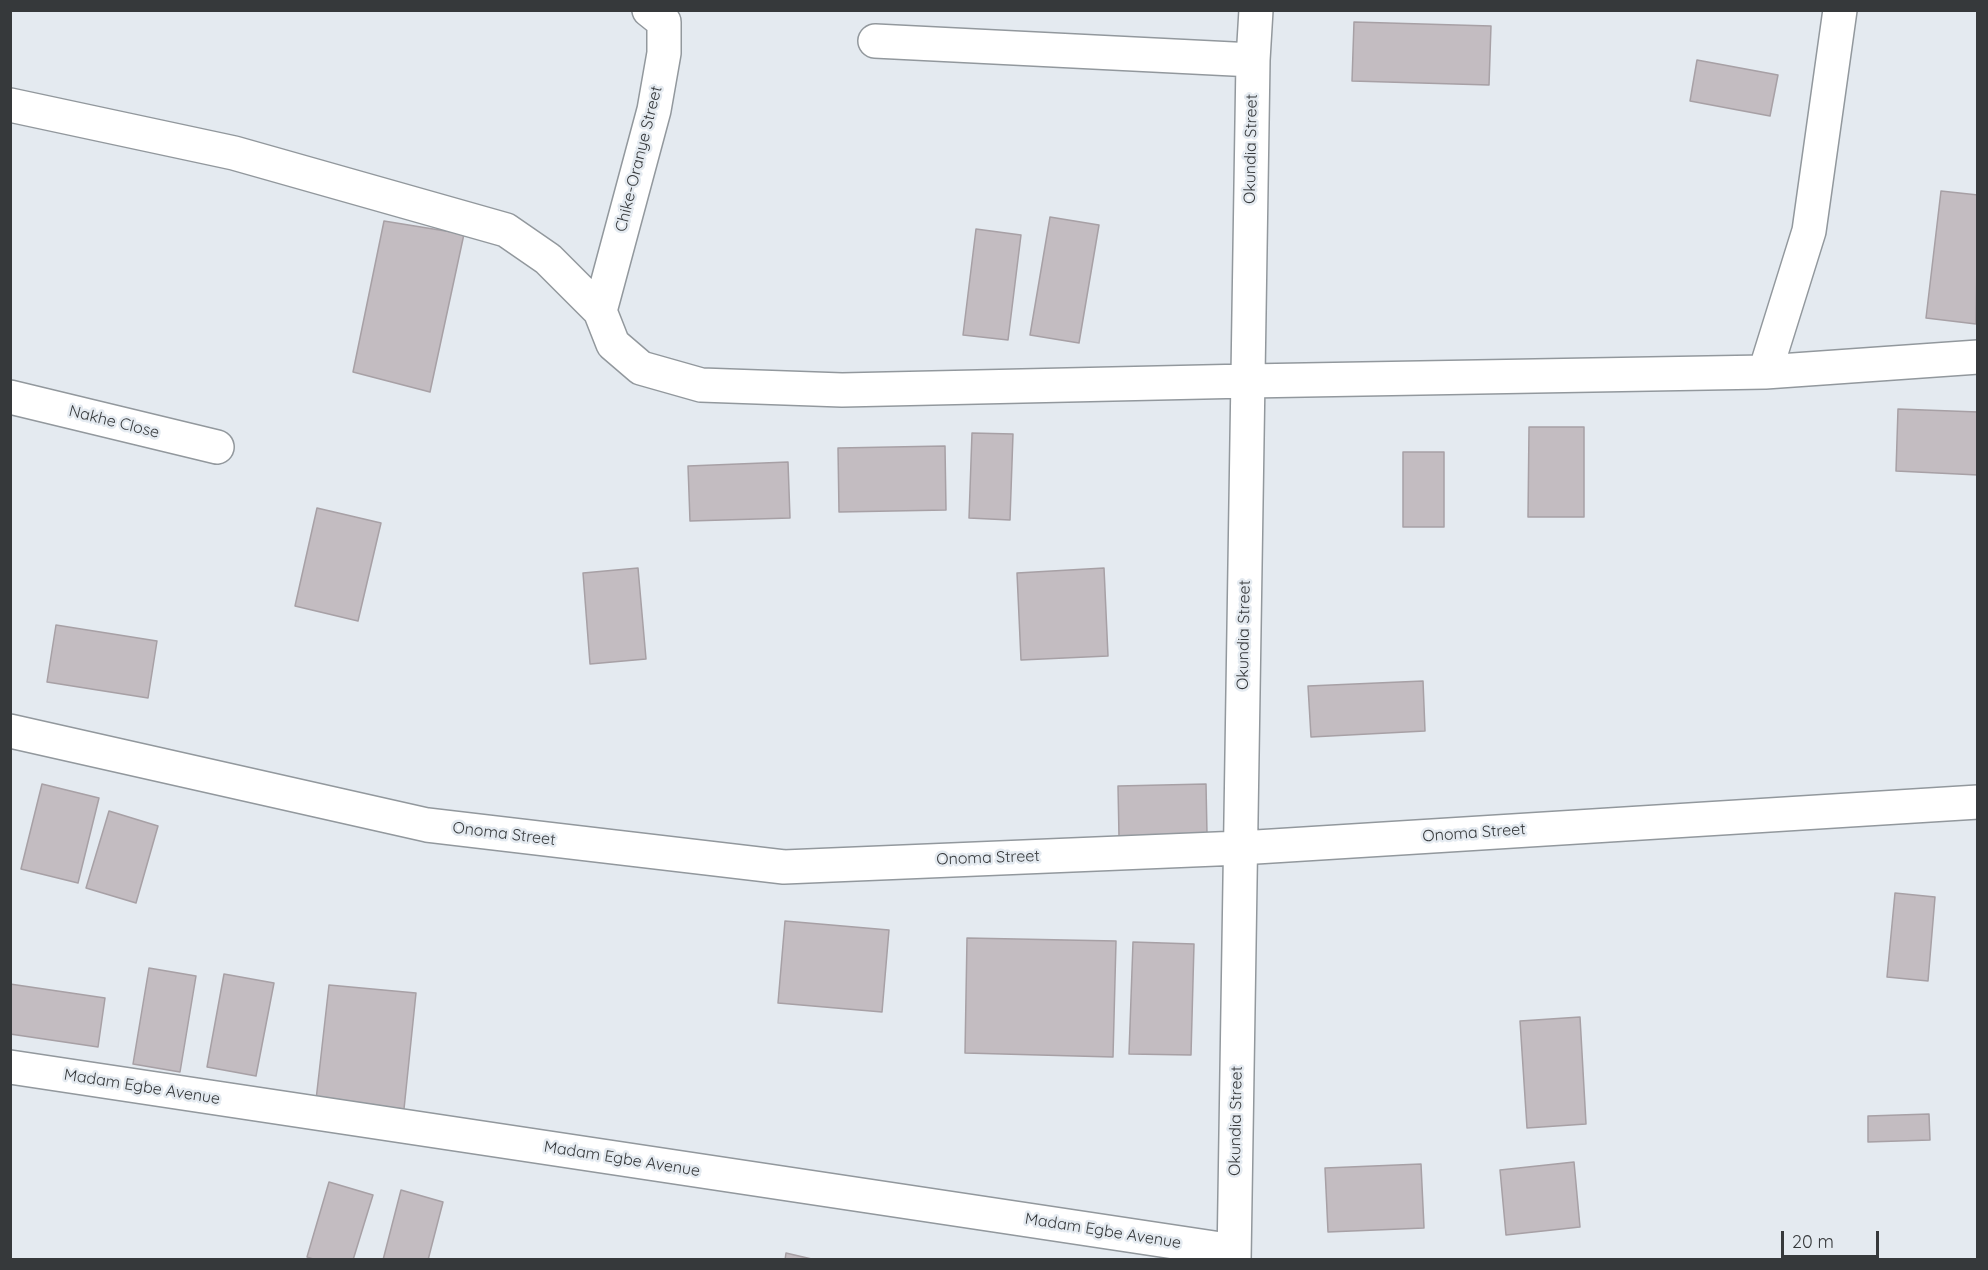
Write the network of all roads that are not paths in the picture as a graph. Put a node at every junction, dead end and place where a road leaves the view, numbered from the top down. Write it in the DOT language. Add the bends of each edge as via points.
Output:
graph roads {
  1 [pos="649,10"];
  2 [pos="1256,10"];
  3 [pos="1840,10"];
  4 [pos="875,41"];
  5 [pos="1252,60"];
  6 [pos="10,105"];
  7 [pos="600,311"];
  8 [pos="1977,357"];
  9 [pos="1766,372"];
  10 [pos="1248,381"];
  11 [pos="10,397"];
  12 [pos="217,447"];
  13 [pos="10,731"];
  14 [pos="1977,802"];
  15 [pos="1240,848"];
  16 [pos="10,1067"];
  17 [pos="1234,1255"];
  1 -- 7 [label="street, Chike-Oranye Street" via="663,22 664,53 654,110"];
  2 -- 5 [label="street, Okundia Street"];
  3 -- 9 [label="street" via="1809,231"];
  4 -- 5 [label="street"];
  5 -- 10 [label="street, Okundia Street"];
  6 -- 7 [label="street" via="234,153 506,230 548,258"];
  7 -- 10 [label="street" via="613,344 641,368 701,385 842,390"];
  8 -- 9 [label="street"];
  9 -- 10 [label="street"];
  10 -- 15 [label="street, Okundia Street"];
  11 -- 12 [label="street, Nakhe Close"];
  13 -- 15 [label="street, Onoma Street" via="427,825 784,867"];
  14 -- 15 [label="street, Onoma Street"];
  15 -- 17 [label="street, Okundia Street"];
  16 -- 17 [label="street, Madam Egbe Avenue"];
}
